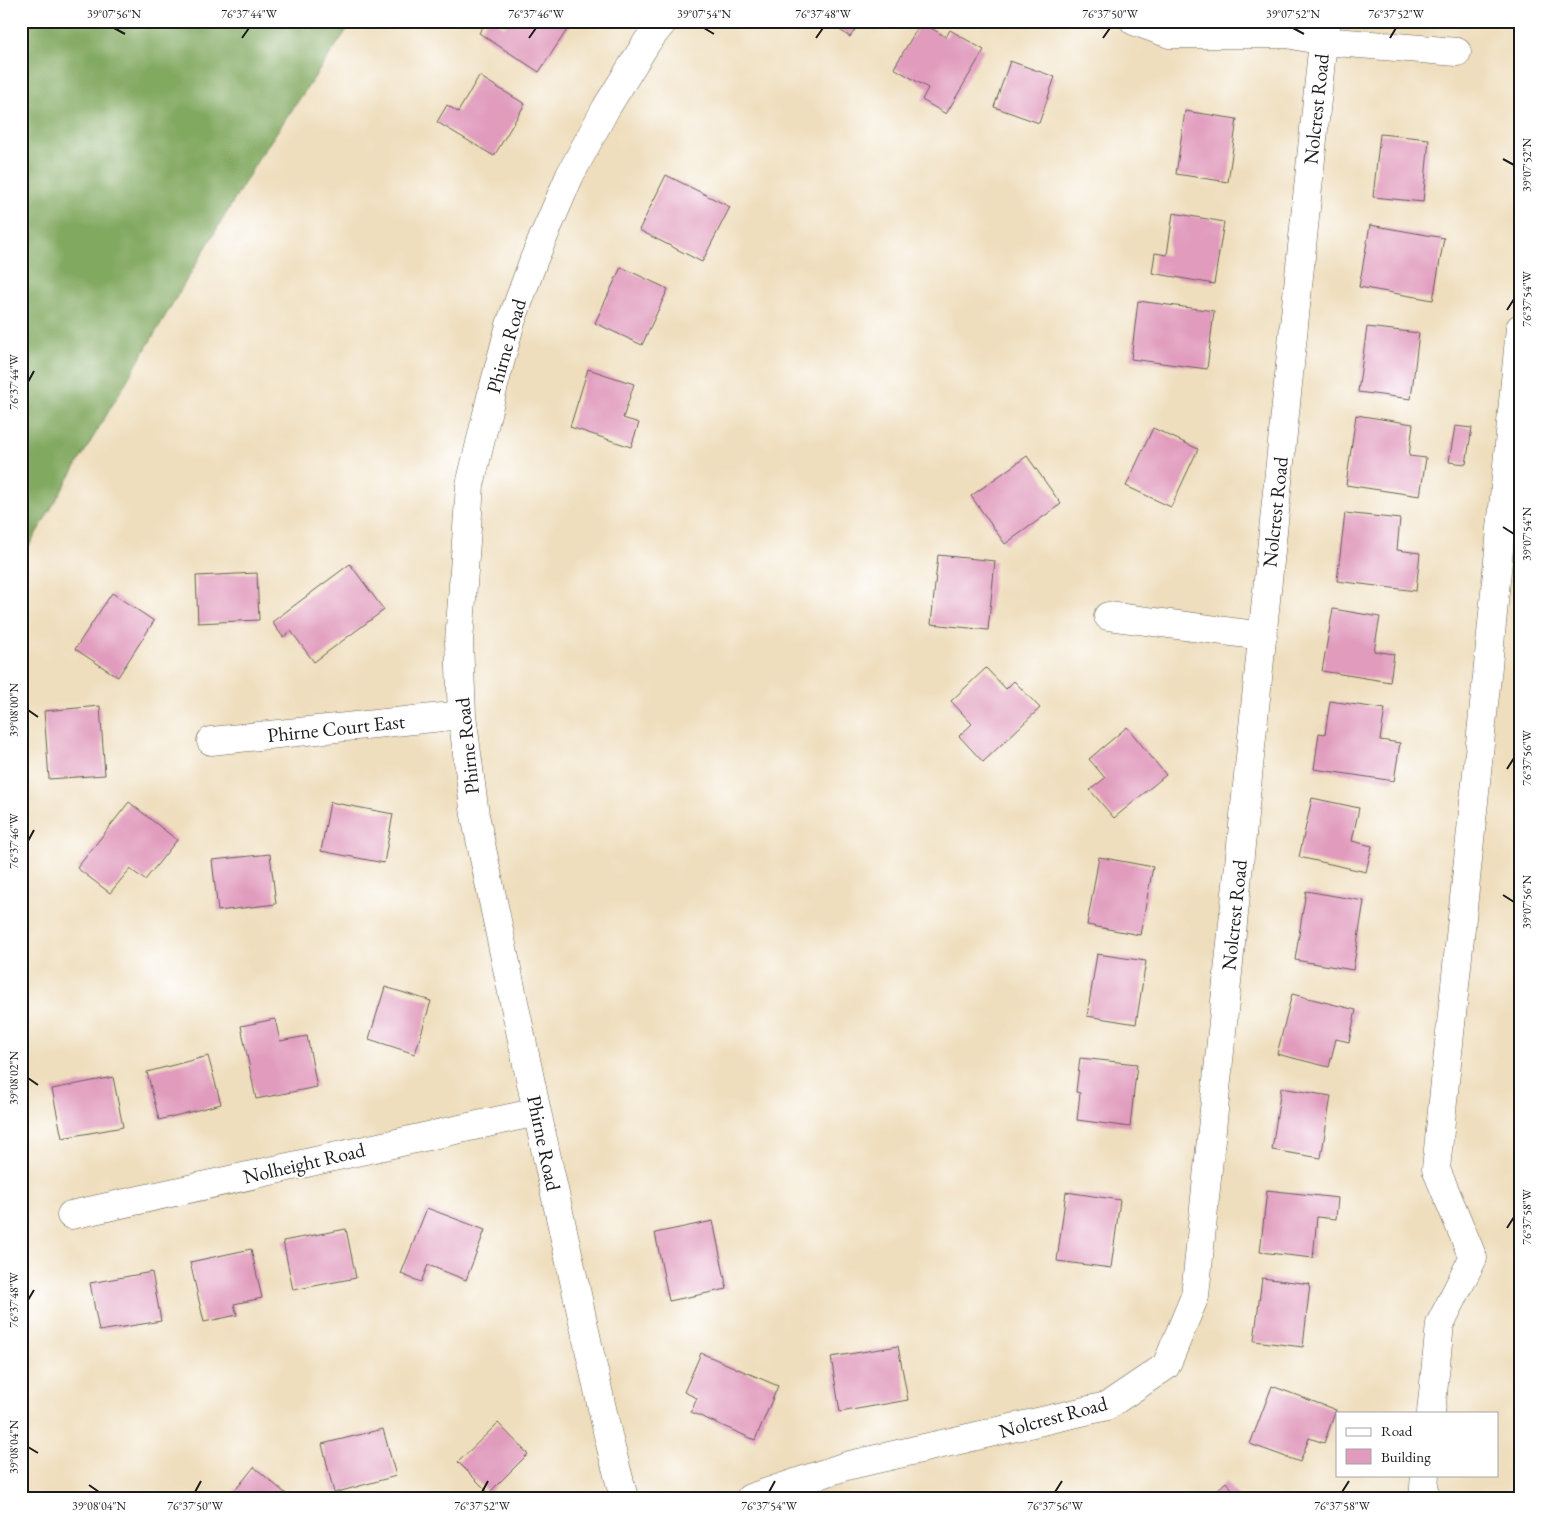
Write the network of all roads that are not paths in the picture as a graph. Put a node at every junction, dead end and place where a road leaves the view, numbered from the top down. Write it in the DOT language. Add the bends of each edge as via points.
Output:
graph roads {
  1 [pos="664,21"];
  2 [pos="1134,21"];
  3 [pos="1325,31"];
  4 [pos="1457,52"];
  5 [pos="1520,328"];
  6 [pos="1108,616"];
  7 [pos="1263,636"];
  8 [pos="462,714"];
  9 [pos="211,741"];
  10 [pos="537,1112"];
  11 [pos="71,1215"];
  12 [pos="1431,1412"];
  13 [pos="1425,1476"];
  14 [pos="624,1498"];
  15 [pos="750,1498"];
  16 [pos="1423,1498"];
  1 -- 8 [label="street, Phirne Road" via="606,108 570,175 510,324 470,485 459,634"];
  2 -- 3 [label="street" via="1170,34"];
  3 -- 4 [label="street"];
  3 -- 7 [label="street, Nolcrest Road"];
  5 -- 12 [label="street" via="1436,1169 1473,1258 1440,1324"];
  6 -- 7 [label="street"];
  7 -- 15 [label="street, Nolcrest Road" via="1195,1296 1166,1366 1107,1406 846,1466"];
  8 -- 9 [label="street, Phirne Court East"];
  8 -- 10 [label="street, Phirne Road" via="475,815"];
  10 -- 11 [label="street, Nolheight Road"];
  10 -- 14 [label="street, Phirne Road"];
  13 -- 16 [label="street"];
}
